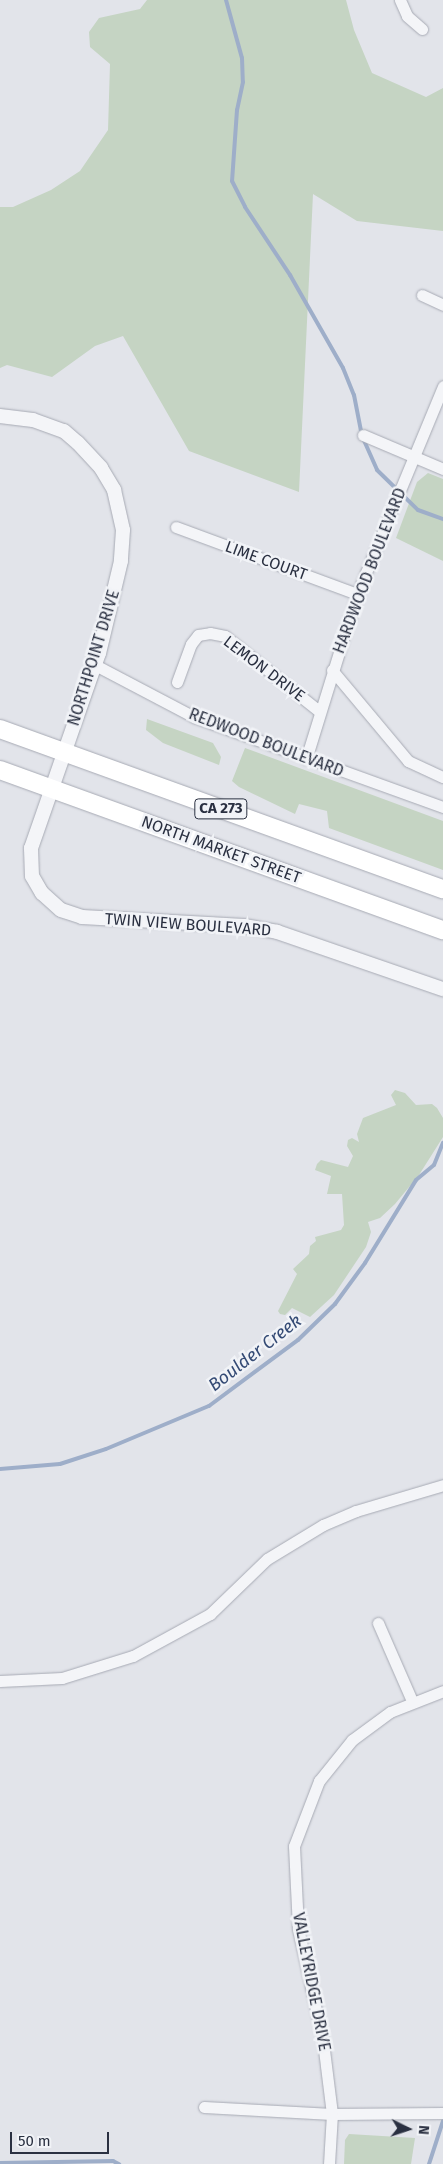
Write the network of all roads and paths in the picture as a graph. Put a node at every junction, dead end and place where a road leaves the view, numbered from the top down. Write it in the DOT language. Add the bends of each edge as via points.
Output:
graph roads {
  1 [pos="400,0"];
  2 [pos="422,29"];
  3 [pos="422,295"];
  4 [pos="443,305"];
  5 [pos="443,386"];
  6 [pos="0,416"];
  7 [pos="363,435"];
  8 [pos="413,458"];
  9 [pos="443,469"];
  10 [pos="176,527"];
  11 [pos="357,594"];
  12 [pos="95,665"];
  13 [pos="332,670"];
  14 [pos="177,682"];
  15 [pos="320,711"];
  16 [pos="0,729"];
  17 [pos="64,752"];
  18 [pos="306,759"];
  19 [pos="0,770"];
  20 [pos="443,777"];
  21 [pos="52,789"];
  22 [pos="443,807"];
  23 [pos="443,889"];
  24 [pos="443,930"];
  25 [pos="443,989"];
  26 [pos="443,1485"];
  27 [pos="378,1623"];
  28 [pos="0,1680"];
  29 [pos="443,1691"];
  30 [pos="412,1701"];
  31 [pos="204,2107"];
  32 [pos="443,2113"];
  33 [pos="332,2114"];
  34 [pos="329,2164"];
  1 -- 2 [label="street" via="407,16"];
  3 -- 4 [label="street"];
  5 -- 8 [label="street, HARDWOOD BOULEVARD"];
  6 -- 12 [label="street, NORTHPOINT DRIVE" via="34,420 64,431 101,468 114,490 124,544"];
  7 -- 8 [label="street"];
  8 -- 9 [label="street"];
  8 -- 11 [label="street, HARDWOOD BOULEVARD"];
  10 -- 11 [label="street, LIME COURT"];
  11 -- 13 [label="street, HARDWOOD BOULEVARD"];
  12 -- 17 [label="street, NORTHPOINT DRIVE"];
  12 -- 18 [label="street, REDWOOD BOULEVARD" via="194,717"];
  13 -- 15 [label="street, HARDWOOD BOULEVARD"];
  13 -- 20 [label="street" via="408,761"];
  14 -- 15 [label="street, LEMON DRIVE" via="191,644 198,635 225,636"];
  15 -- 18 [label="street, HARDWOOD BOULEVARD"];
  16 -- 17 [label="main road, CA 273"];
  17 -- 21 [label="street, NORTHPOINT DRIVE"];
  17 -- 23 [label="main road, CA 273"];
  18 -- 22 [label="street, REDWOOD BOULEVARD"];
  19 -- 21 [label="main road, NORTH MARKET STREET / CA 273"];
  21 -- 24 [label="main road, NORTH MARKET STREET / CA 273"];
  21 -- 25 [label="street, TWIN VIEW BOULEVARD" via="31,848 30,861 38,888 61,910 90,918 244,926 277,932"];
  26 -- 28 [label="street" via="356,1510 323,1524 267,1559 210,1614 133,1656 62,1678"];
  27 -- 30 [label="street"];
  29 -- 30 [label="street, VALLEYRIDGE DRIVE"];
  30 -- 33 [label="street, VALLEYRIDGE DRIVE" via="367,1728 328,1767 303,1815 294,1846 298,1928 323,2042"];
  31 -- 33 [label="street"];
  32 -- 33 [label="street"];
  33 -- 34 [label="street, VALLEYRIDGE DRIVE"];
}
